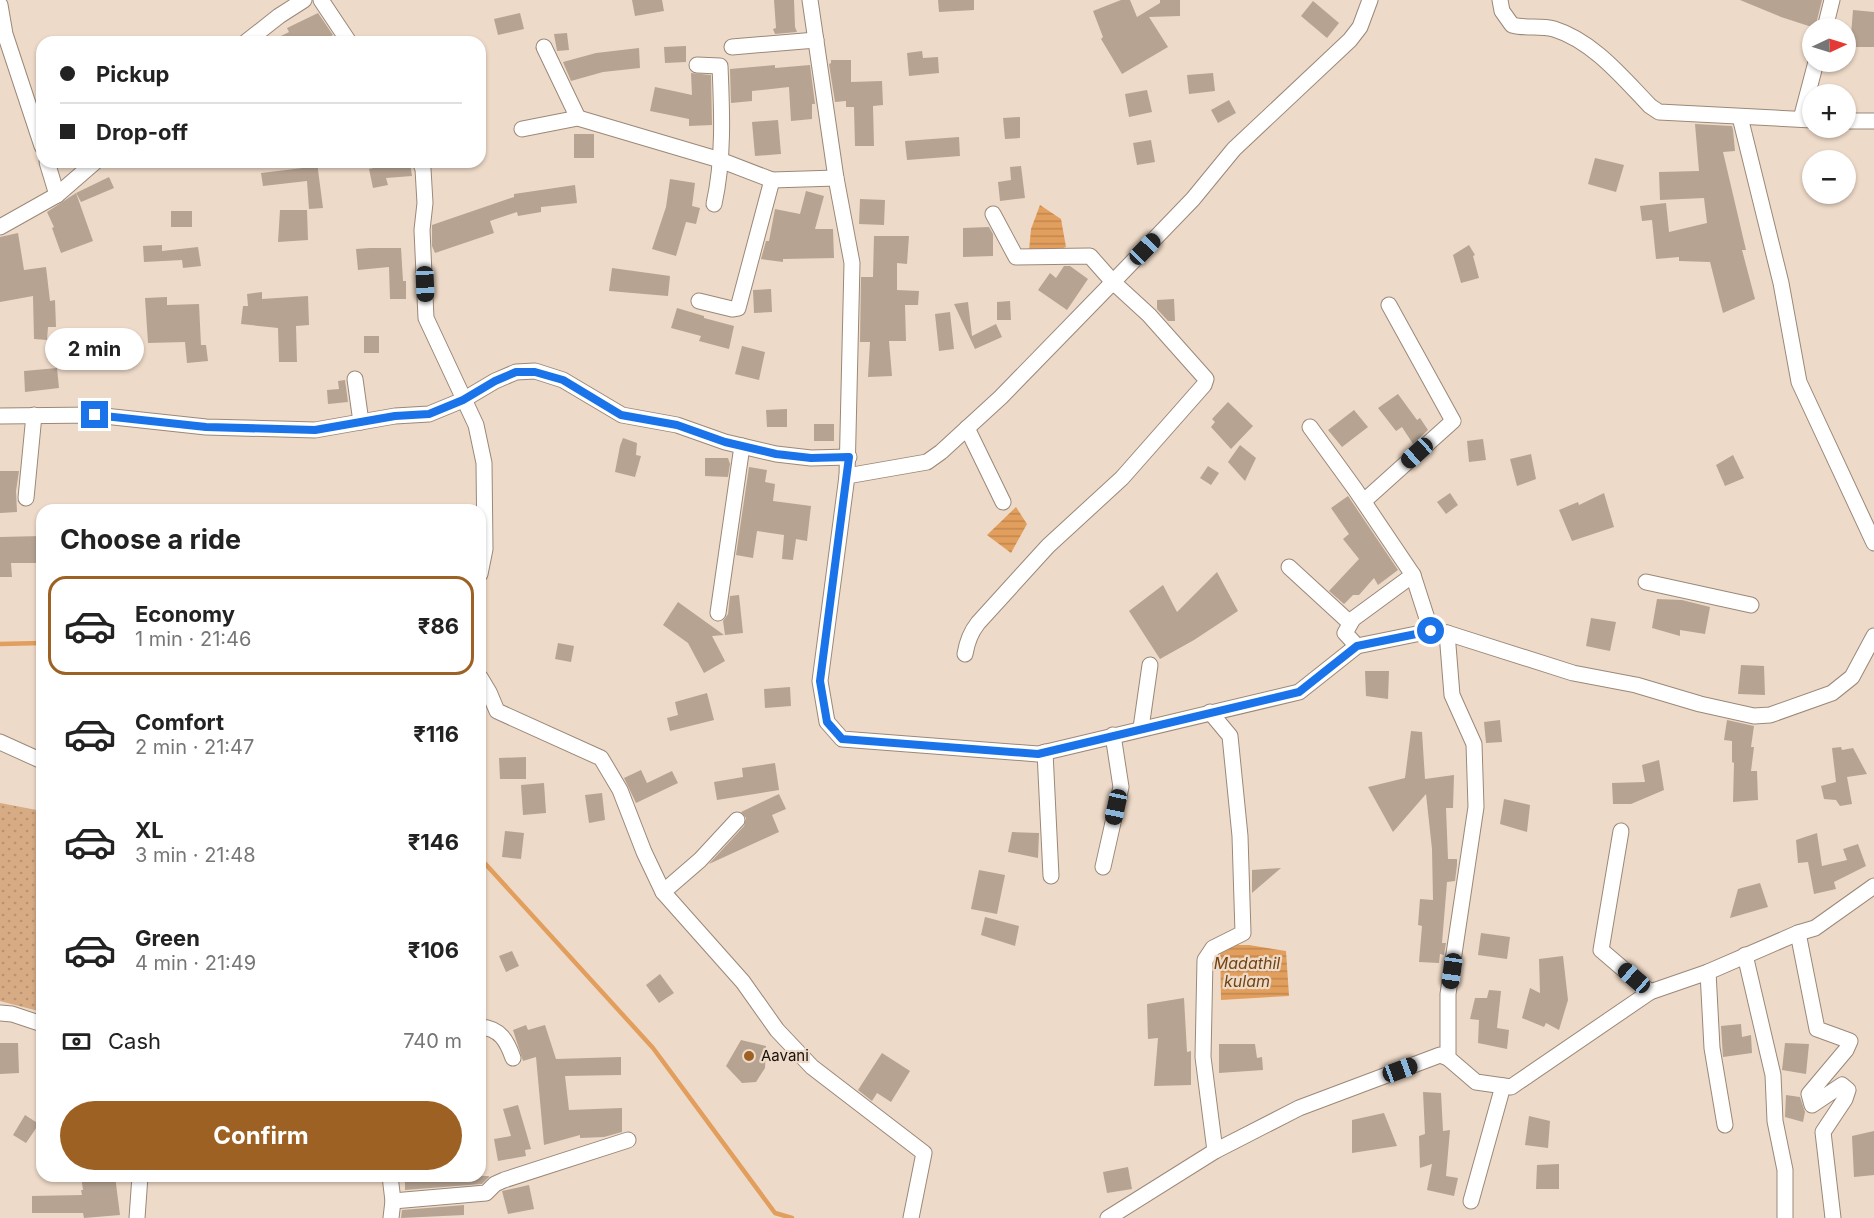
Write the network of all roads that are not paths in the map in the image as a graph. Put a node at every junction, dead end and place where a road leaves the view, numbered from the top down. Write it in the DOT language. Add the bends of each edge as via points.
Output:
graph roads {
  1 [pos="304,0"];
  2 [pos="321,0"];
  3 [pos="810,0"];
  4 [pos="1370,0"];
  5 [pos="1500,0"];
  6 [pos="1832,0"];
  7 [pos="0,5"];
  8 [pos="1828,18"];
  9 [pos="254,36"];
  10 [pos="345,36"];
  11 [pos="816,40"];
  12 [pos="544,47"];
  13 [pos="732,47"];
  14 [pos="697,65"];
  15 [pos="1740,117"];
  16 [pos="578,118"];
  17 [pos="1802,120"];
  18 [pos="1856,121"];
  19 [pos="1874,121"];
  20 [pos="36,128"];
  21 [pos="522,129"];
  22 [pos="720,160"];
  23 [pos="49,168"];
  24 [pos="87,168"];
  25 [pos="423,168"];
  26 [pos="836,178"];
  27 [pos="772,180"];
  28 [pos="57,195"];
  29 [pos="714,204"];
  30 [pos="993,214"];
  31 [pos="0,227"];
  32 [pos="1113,282"];
  33 [pos="699,301"];
  34 [pos="1389,305"];
  35 [pos="355,379"];
  36 [pos="463,400"];
  37 [pos="34,415"];
  38 [pos="0,416"];
  39 [pos="361,422"];
  40 [pos="1310,427"];
  41 [pos="967,428"];
  42 [pos="742,446"];
  43 [pos="849,457"];
  44 [pos="847,476"];
  45 [pos="26,498"];
  46 [pos="1364,501"];
  47 [pos="1002,502"];
  48 [pos="484,504"];
  49 [pos="1874,543"];
  50 [pos="1289,567"];
  51 [pos="1413,575"];
  52 [pos="1646,582"];
  53 [pos="1752,605"];
  54 [pos="718,613"];
  55 [pos="1350,624"];
  56 [pos="1431,631"];
  57 [pos="1447,633"];
  58 [pos="1874,636"];
  59 [pos="968,642"];
  60 [pos="1357,646"];
  61 [pos="1150,665"];
  62 [pos="486,687"];
  63 [pos="1210,712"];
  64 [pos="1141,728"];
  65 [pos="1113,735"];
  66 [pos="0,742"];
  67 [pos="1045,752"];
  68 [pos="36,758"];
  69 [pos="737,820"];
  70 [pos="1621,831"];
  71 [pos="1103,867"];
  72 [pos="1051,876"];
  73 [pos="1874,886"];
  74 [pos="663,892"];
  75 [pos="1798,933"];
  76 [pos="1745,955"];
  77 [pos="1708,972"];
  78 [pos="1650,992"];
  79 [pos="0,1013"];
  80 [pos="36,1022"];
  81 [pos="486,1028"];
  82 [pos="513,1058"];
  83 [pos="1448,1058"];
  84 [pos="1503,1086"];
  85 [pos="1725,1125"];
  86 [pos="628,1140"];
  87 [pos="1215,1151"];
  88 [pos="140,1182"];
  89 [pos="391,1182"];
  90 [pos="393,1201"];
  91 [pos="1471,1201"];
  92 [pos="137,1218"];
  93 [pos="391,1218"];
  94 [pos="911,1218"];
  95 [pos="1108,1218"];
  96 [pos="1785,1218"];
  97 [pos="1833,1218"];
  1 -- 9 [label="street"];
  2 -- 10 [label="street"];
  3 -- 11 [label="street"];
  4 -- 32 [label="street" via="1360,27 1350,40 1234,149 1193,199"];
  5 -- 15 [label="street" via="1512,25 1551,28 1574,38 1659,112"];
  6 -- 8 [label="street"];
  7 -- 20 [label="street" via="5,34"];
  11 -- 13 [label="street"];
  11 -- 26 [label="street"];
  12 -- 16 [label="street"];
  14 -- 22 [label="street" via="720,66"];
  15 -- 17 [label="street"];
  15 -- 49 [label="street" via="1781,283 1799,382"];
  16 -- 21 [label="street"];
  16 -- 22 [label="street"];
  18 -- 19 [label="street"];
  22 -- 27 [label="street"];
  22 -- 29 [label="street"];
  23 -- 28 [label="street"];
  24 -- 28 [label="street"];
  25 -- 36 [label="street" via="426,318"];
  26 -- 27 [label="street"];
  26 -- 43 [label="street" via="852,263"];
  27 -- 33 [label="street" via="738,308"];
  28 -- 31 [label="street"];
  30 -- 32 [label="street" via="1016,257 1090,256"];
  32 -- 41 [label="street"];
  32 -- 59 [label="street" via="1203,373 1205,383 1122,478 1048,546"];
  34 -- 46 [label="street" via="1453,421"];
  35 -- 39 [label="street"];
  36 -- 39 [label="street" via="429,414"];
  36 -- 42 [label="street" via="516,372 535,372 563,380 621,415 677,425"];
  36 -- 48 [label="street" via="476,425 484,463"];
  37 -- 38 [label="street"];
  37 -- 39 [label="street" via="95,415 206,427 315,430"];
  37 -- 45 [label="street"];
  40 -- 46 [label="street"];
  41 -- 44 [label="street" via="927,462"];
  41 -- 47 [label="street"];
  42 -- 43 [label="street" via="811,458"];
  42 -- 54 [label="street"];
  43 -- 44 [label="street"];
  44 -- 67 [label="street" via="820,681 827,722 842,739"];
  46 -- 51 [label="street"];
  50 -- 55 [label="street"];
  51 -- 55 [label="street"];
  51 -- 56 [label="street"];
  52 -- 53 [label="street"];
  55 -- 60 [label="street" via="1345,633"];
  56 -- 57 [label="street"];
  56 -- 60 [label="street"];
  57 -- 58 [label="street" via="1573,673 1754,716 1770,715 1832,693 1852,677"];
  57 -- 83 [label="street" via="1452,695 1474,744 1476,807 1448,994"];
  60 -- 63 [label="street" via="1299,692"];
  61 -- 64 [label="street"];
  62 -- 74 [label="street" via="497,711 601,758 620,790"];
  63 -- 64 [label="street"];
  63 -- 87 [label="street" via="1230,736 1240,836 1243,933 1213,948 1205,960 1203,1057"];
  64 -- 65 [label="street"];
  65 -- 67 [label="street"];
  65 -- 71 [label="street" via="1121,787"];
  66 -- 68 [label="street"];
  67 -- 72 [label="street"];
  69 -- 74 [label="street"];
  70 -- 78 [label="street" via="1600,950"];
  73 -- 75 [label="street" via="1815,928"];
  74 -- 94 [label="street" via="812,1067 924,1153"];
  75 -- 76 [label="street"];
  75 -- 97 [label="street" via="1817,1029 1850,1041 1809,1094 1812,1105 1842,1085 1848,1090 1823,1132"];
  76 -- 77 [label="street"];
  76 -- 96 [label="street" via="1773,1075 1775,1121 1785,1170"];
  77 -- 78 [label="street"];
  77 -- 85 [label="street" via="1712,1048"];
  78 -- 84 [label="street" via="1511,1087"];
  79 -- 80 [label="street"];
  81 -- 82 [label="street" via="495,1030 507,1041"];
  83 -- 84 [label="street" via="1476,1082"];
  83 -- 87 [label="street" via="1440,1055 1299,1108"];
  84 -- 91 [label="street"];
  86 -- 90 [label="street" via="504,1180 486,1193"];
  87 -- 95 [label="street"];
  88 -- 92 [label="street"];
  89 -- 90 [label="street"];
  90 -- 93 [label="street"];
}
